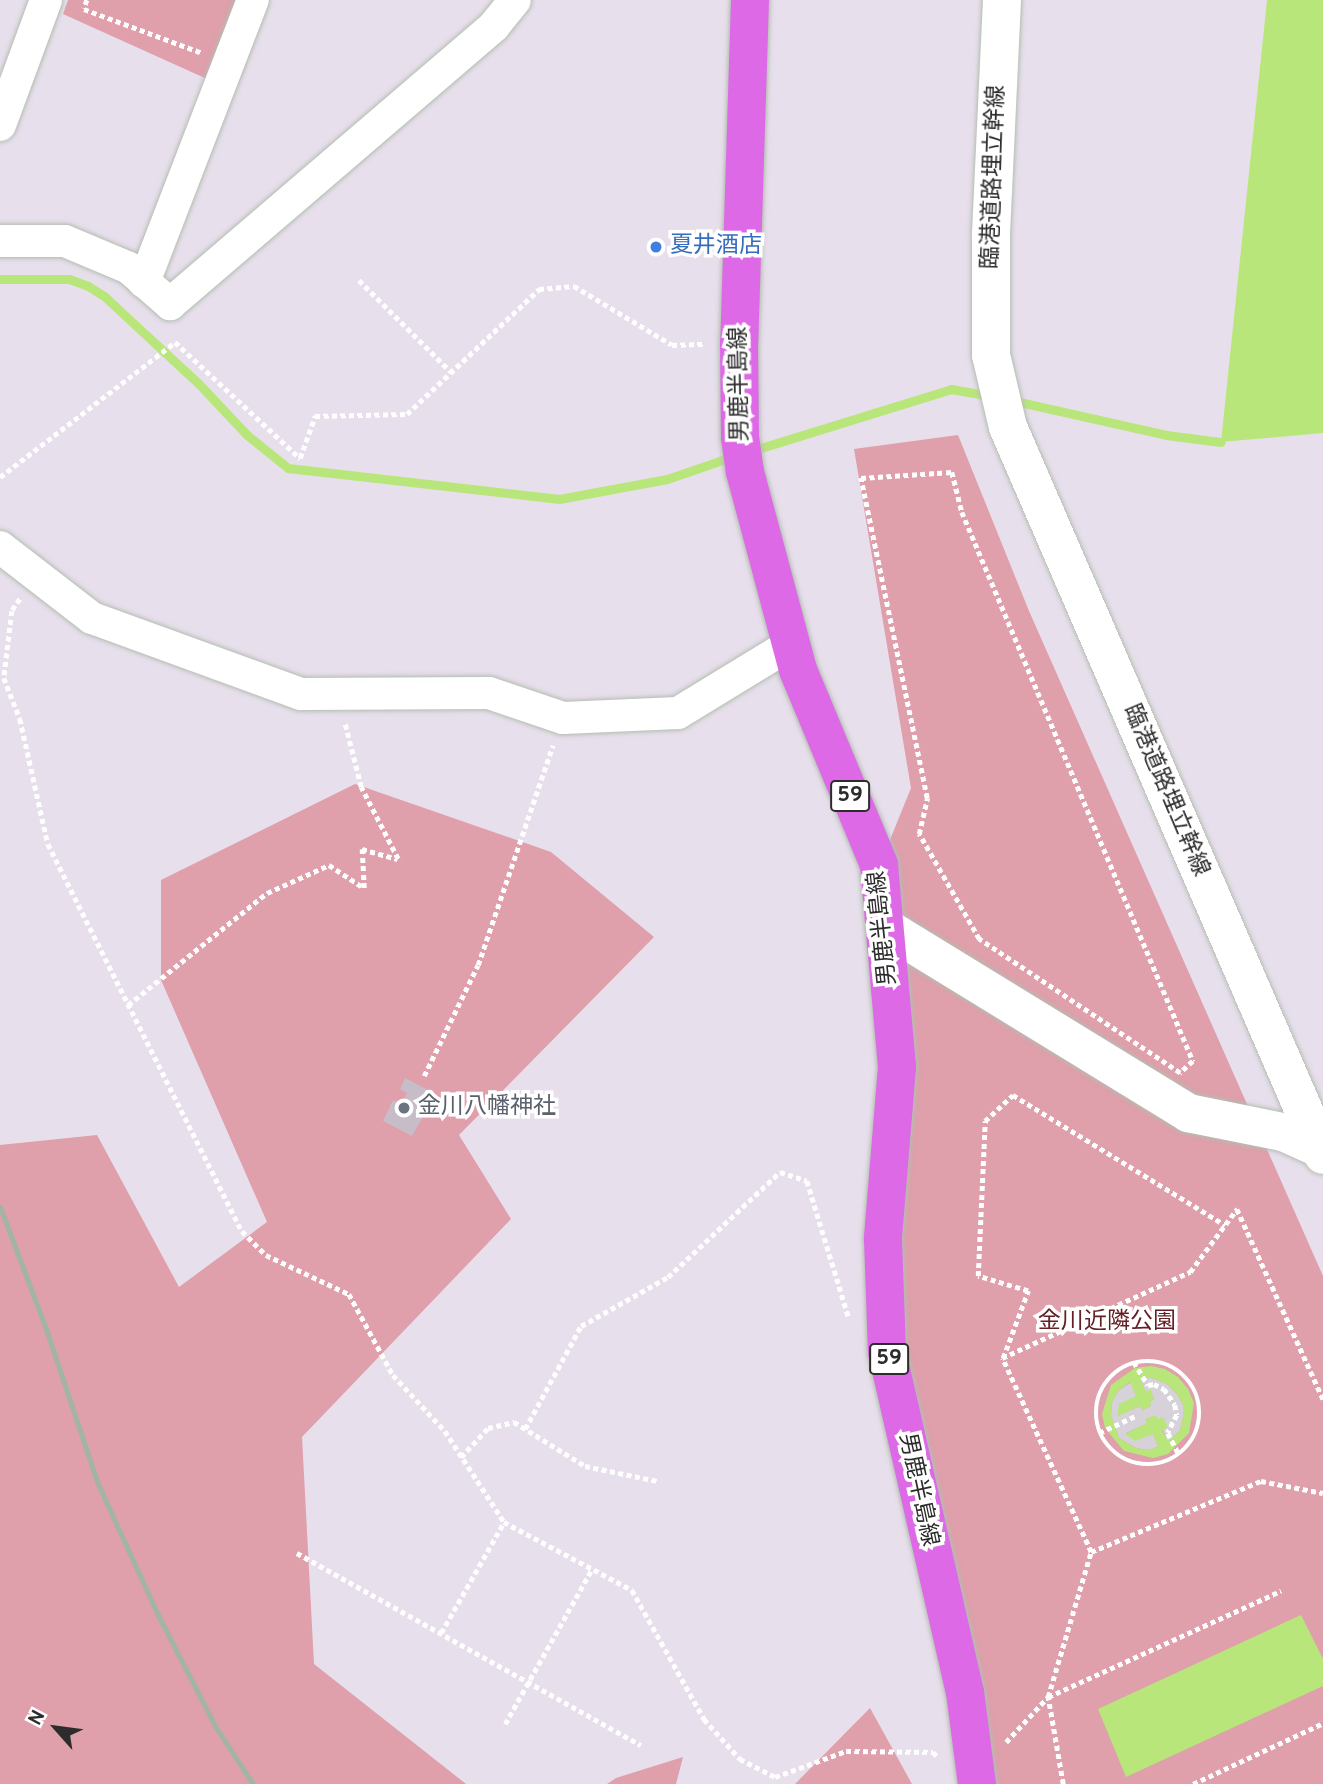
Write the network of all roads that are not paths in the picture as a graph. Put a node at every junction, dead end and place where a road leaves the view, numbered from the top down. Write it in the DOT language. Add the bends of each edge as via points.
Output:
graph roads {
  1 [pos="46,0"];
  2 [pos="253,0"];
  3 [pos="515,0"];
  4 [pos="750,0"];
  5 [pos="1002,0"];
  6 [pos="0,125"];
  7 [pos="0,241"];
  8 [pos="144,282"];
  9 [pos="0,547"];
  10 [pos="791,644"];
  11 [pos="885,927"];
  12 [pos="1322,1152"];
  13 [pos="977,1780"];
  1 -- 6 [label="street"];
  2 -- 8 [label="street"];
  3 -- 8 [label="street" via="494,26 170,304"];
  4 -- 10 [label="main road, 男鹿半島線 / 59" via="738,343 742,454"];
  5 -- 12 [label="street, 臨港道路埋立幹線" via="991,237 991,355 1008,427"];
  7 -- 8 [label="street" via="65,242 129,268"];
  9 -- 10 [label="street" via="92,618 301,694 489,693 563,718 678,713"];
  10 -- 11 [label="main road, 男鹿半島線 / 59" via="879,865"];
  11 -- 12 [label="street" via="1188,1114 1283,1132"];
  11 -- 13 [label="main road, 男鹿半島線 / 59" via="897,1068 883,1239 887,1352 965,1692"];
}
